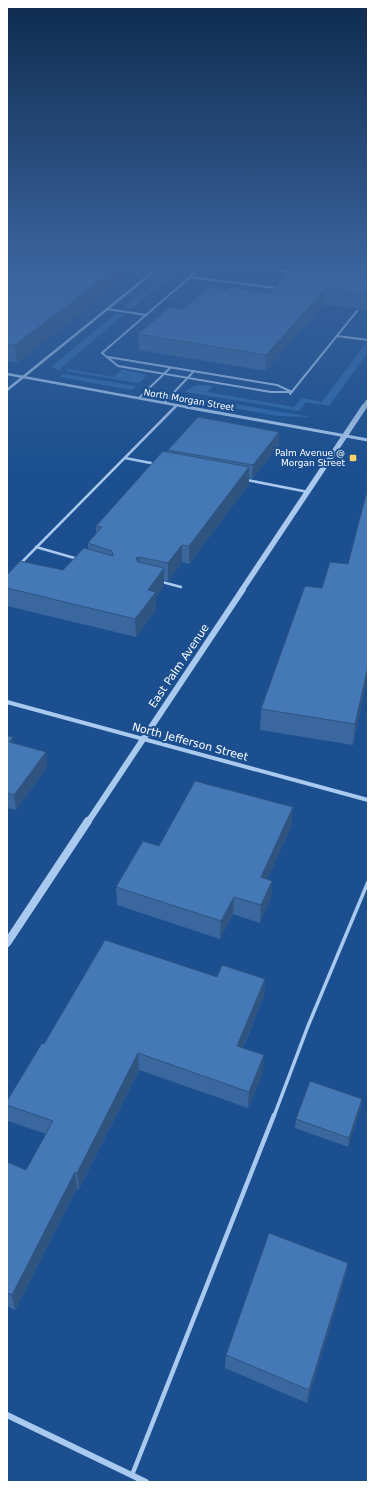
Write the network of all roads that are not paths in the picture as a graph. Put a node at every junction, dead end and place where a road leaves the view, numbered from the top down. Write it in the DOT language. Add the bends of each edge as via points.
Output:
graph roads {
  1 [pos="78,333"];
  2 [pos="125,333"];
  3 [pos="340,333"];
  4 [pos="338,336"];
  5 [pos="368,340"];
  6 [pos="108,357"];
  7 [pos="170,368"];
  8 [pos="194,372"];
  9 [pos="7,374"];
  10 [pos="164,374"];
  11 [pos="24,377"];
  12 [pos="188,378"];
  13 [pos="7,390"];
  14 [pos="291,393"];
  15 [pos="139,398"];
  16 [pos="368,401"];
  17 [pos="164,403"];
  18 [pos="177,405"];
  19 [pos="345,436"];
  20 [pos="368,440"];
  21 [pos="124,458"];
  22 [pos="160,465"];
  23 [pos="244,480"];
  24 [pos="308,492"];
  25 [pos="36,547"];
  26 [pos="85,561"];
  27 [pos="17,567"];
  28 [pos="160,582"];
  29 [pos="181,587"];
  30 [pos="7,702"];
  31 [pos="144,739"];
  32 [pos="368,800"];
  33 [pos="368,882"];
  34 [pos="7,943"];
  35 [pos="7,1415"];
  36 [pos="132,1476"];
  37 [pos="146,1482"];
  1 -- 11 [label="street"];
  2 -- 6 [label="lane" via="102,353"];
  3 -- 4 [label="lane"];
  4 -- 5 [label="lane"];
  4 -- 14 [label="lane"];
  6 -- 7 [label="lane"];
  6 -- 10 [label="lane" via="118,366"];
  7 -- 8 [label="lane"];
  7 -- 10 [label="lane"];
  8 -- 12 [label="lane"];
  8 -- 14 [label="lane" via="277,385"];
  9 -- 11 [label="street, North Morgan Street"];
  10 -- 12 [label="lane"];
  10 -- 15 [label="lane"];
  11 -- 13 [label="street"];
  11 -- 15 [label="street, North Morgan Street"];
  12 -- 14 [label="lane"];
  12 -- 17 [label="lane"];
  15 -- 17 [label="street, North Morgan Street"];
  16 -- 19 [label="street, East Palm Avenue"];
  17 -- 18 [label="street, North Morgan Street"];
  18 -- 19 [label="street, North Morgan Street"];
  18 -- 21 [label="lane"];
  19 -- 20 [label="street, North Morgan Street"];
  19 -- 24 [label="street, East Palm Avenue"];
  21 -- 22 [label="lane"];
  21 -- 25 [label="lane"];
  23 -- 24 [label="lane"];
  24 -- 31 [label="street, East Palm Avenue"];
  25 -- 26 [label="lane"];
  25 -- 27 [label="lane"];
  28 -- 29 [label="lane"];
  30 -- 31 [label="street, North Jefferson Street"];
  31 -- 32 [label="street, North Jefferson Street"];
  31 -- 34 [label="street, East Palm Avenue"];
  33 -- 36 [label="lane" via="308,1026"];
  35 -- 36 [label="street"];
  36 -- 37 [label="street"];
}
